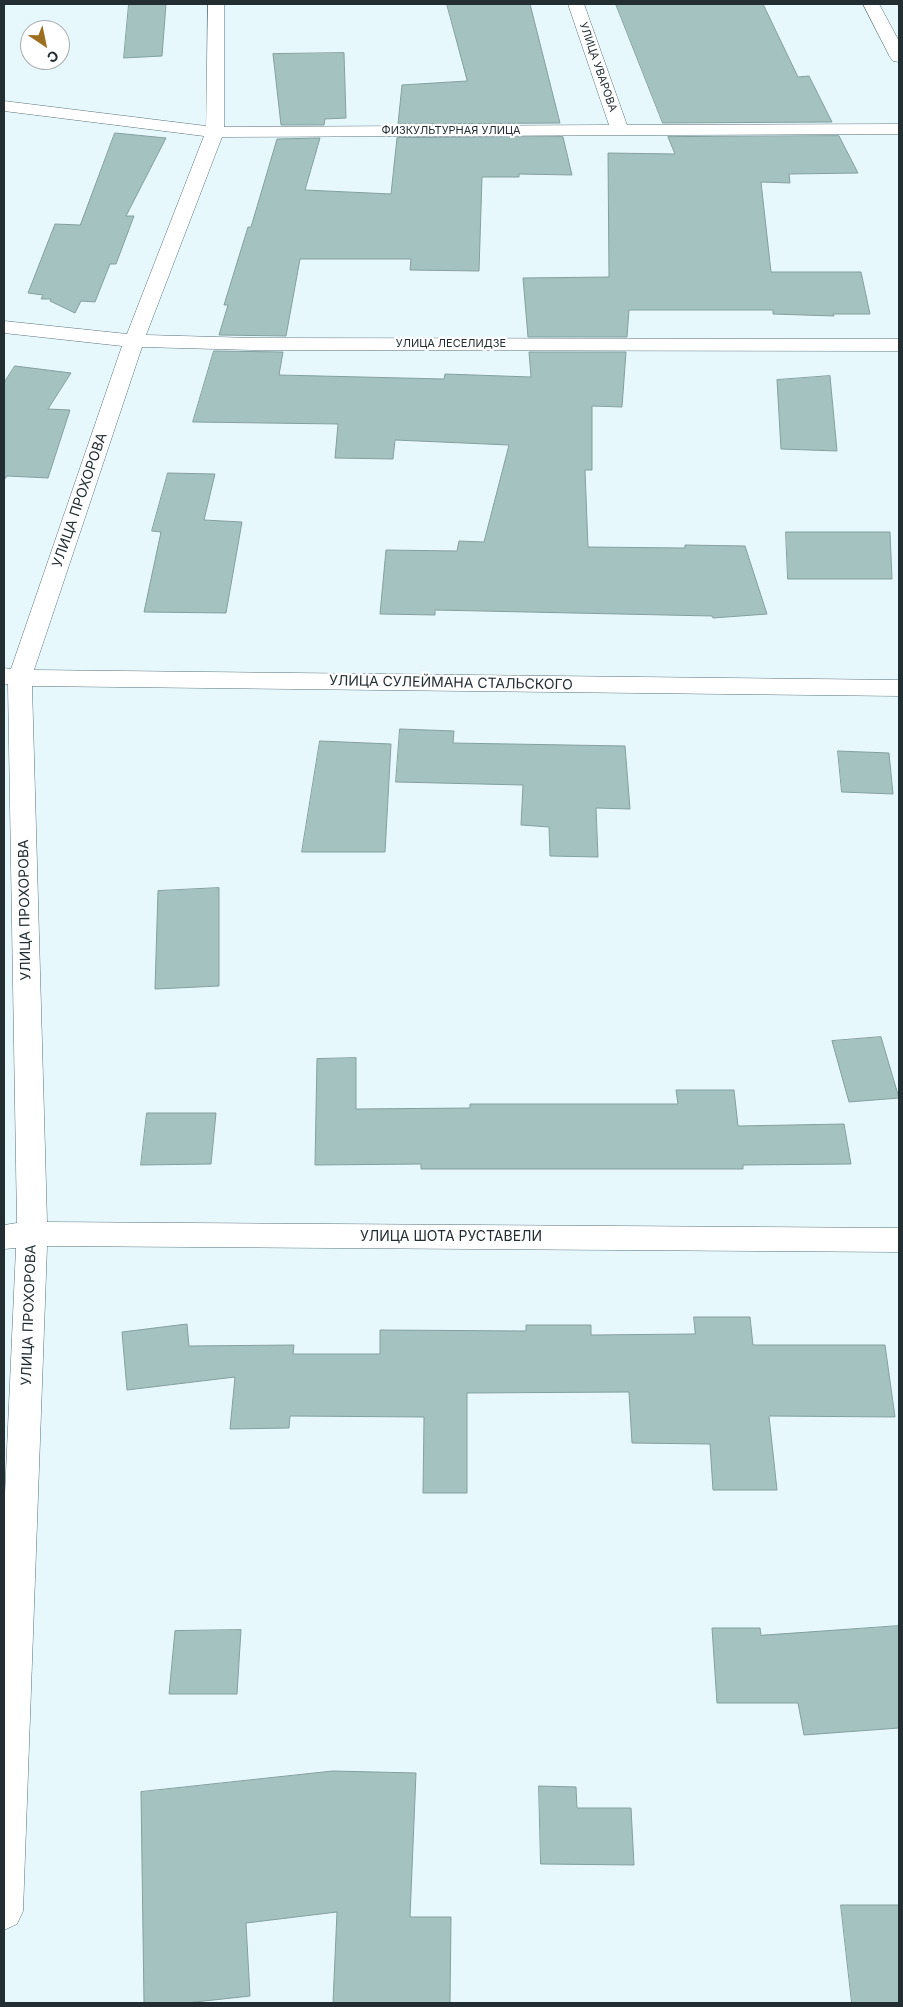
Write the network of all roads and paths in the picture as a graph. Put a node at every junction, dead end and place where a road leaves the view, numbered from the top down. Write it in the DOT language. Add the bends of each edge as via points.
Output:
graph roads {
  1 [pos="216,4"];
  2 [pos="576,4"];
  3 [pos="871,4"];
  4 [pos="899,57"];
  5 [pos="4,106"];
  6 [pos="899,128"];
  7 [pos="620,130"];
  8 [pos="215,132"];
  9 [pos="4,326"];
  10 [pos="134,341"];
  11 [pos="899,345"];
  12 [pos="12,677"];
  13 [pos="899,688"];
  14 [pos="18,1236"];
  15 [pos="899,1240"];
  16 [pos="5,1850"];
  17 [pos="4,1911"];
  1 -- 8 [label="street, УЛИЦА ПРОХОРОВА"];
  2 -- 7 [label="street, УЛИЦА УВАРОВА"];
  3 -- 4 [label="street"];
  5 -- 8 [label="street, ФИЗКУЛЬТУРНАЯ УЛИЦА"];
  6 -- 7 [label="street, ФИЗКУЛЬТУРНАЯ УЛИЦА"];
  7 -- 8 [label="street, ФИЗКУЛЬТУРНАЯ УЛИЦА"];
  8 -- 10 [label="street, УЛИЦА ПРОХОРОВА"];
  9 -- 10 [label="street, УЛИЦА ЛЕСЕЛИДЗЕ"];
  10 -- 11 [label="street, УЛИЦА ЛЕСЕЛИДЗЕ"];
  10 -- 12 [label="street, УЛИЦА ПРОХОРОВА"];
  12 -- 13 [label="street, УЛИЦА СУЛЕЙМАНА СТАЛЬСКОГО"];
  12 -- 14 [label="street, УЛИЦА ПРОХОРОВА"];
  14 -- 15 [label="street, УЛИЦА ШОТА РУСТАВЕЛИ"];
  14 -- 16 [label="street, УЛИЦА ПРОХОРОВА"];
  16 -- 17 [label="street, УЛИЦА ПРОХОРОВА"];
}
